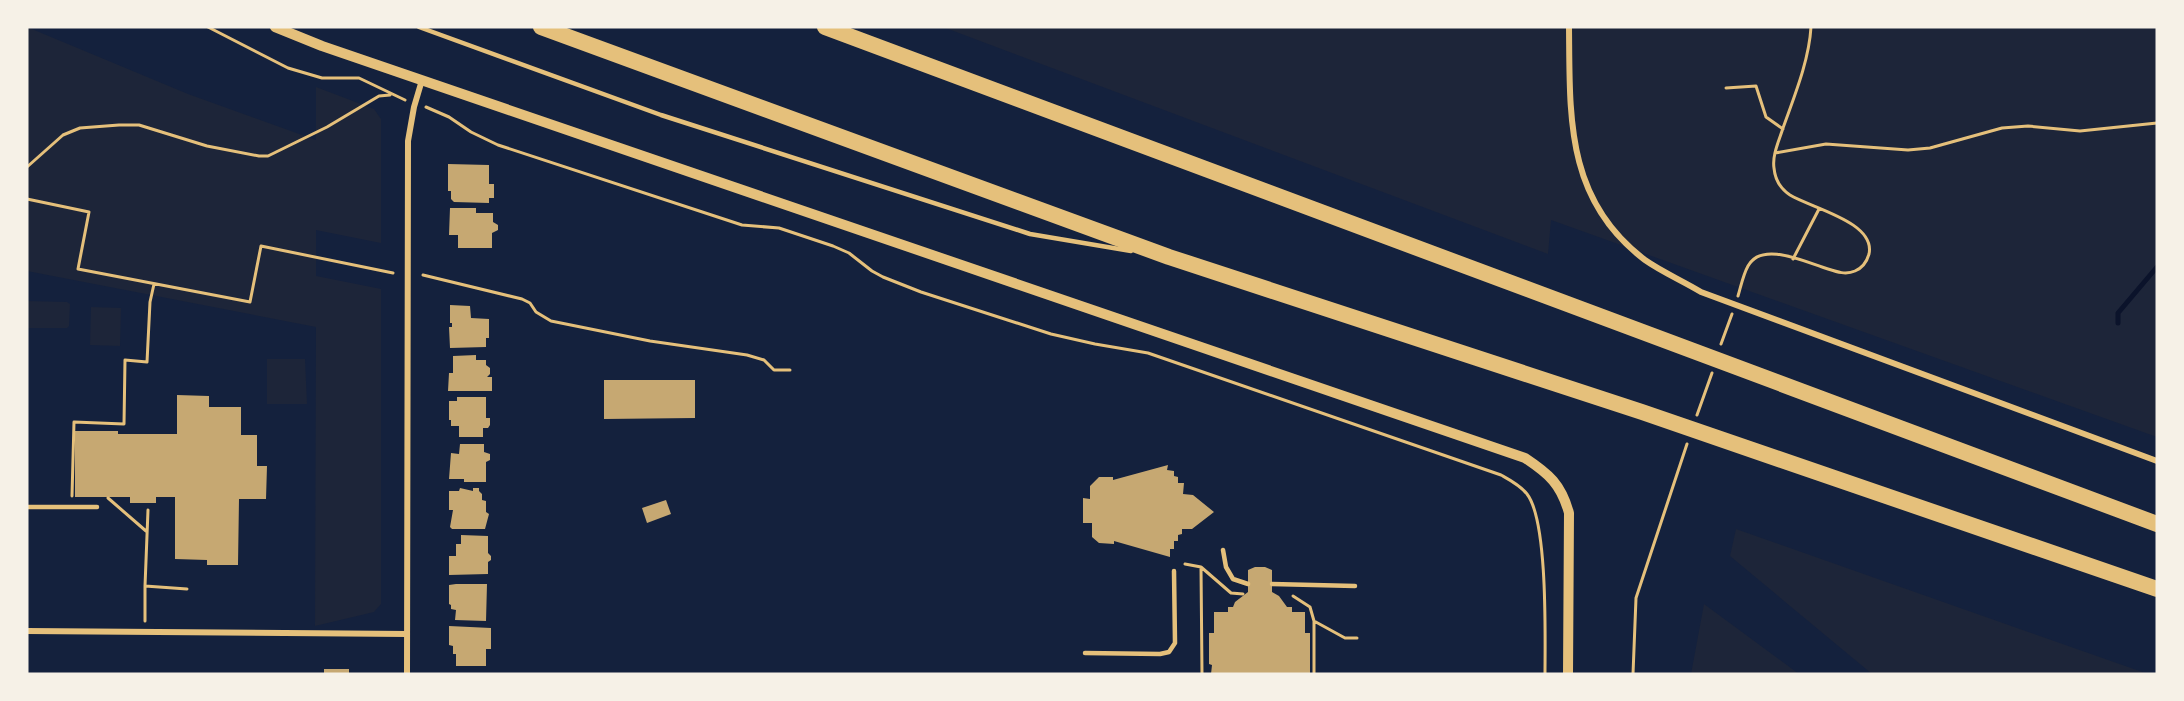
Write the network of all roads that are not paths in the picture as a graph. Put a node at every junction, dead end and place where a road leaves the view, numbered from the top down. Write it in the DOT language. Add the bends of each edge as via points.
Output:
graph roads {
  1 [pos="275,27"];
  2 [pos="419,27"];
  3 [pos="541,27"];
  4 [pos="825,27"];
  5 [pos="1569,27"];
  6 [pos="422,80"];
  7 [pos="1169,257"];
  8 [pos="2157,461"];
  9 [pos="27,507"];
  10 [pos="97,507"];
  11 [pos="2157,524"];
  12 [pos="1223,550"];
  13 [pos="1174,571"];
  14 [pos="1248,584"];
  15 [pos="1272,584"];
  16 [pos="1356,586"];
  17 [pos="2157,589"];
  18 [pos="27,632"];
  19 [pos="407,634"];
  20 [pos="1085,652"];
  21 [pos="407,674"];
  22 [pos="1568,674"];
  1 -- 6 [label="street"];
  2 -- 7 [label="lane" via="661,115 1030,234"];
  3 -- 7 [label="highway"];
  4 -- 11 [label="highway"];
  5 -- 8 [label="street" via="1574,146 1585,182 1618,237 1646,261 1701,291"];
  6 -- 19 [label="street" via="408,141"];
  6 -- 22 [label="street" via="1525,458 1554,480 1569,513"];
  7 -- 17 [label="highway" via="1642,412"];
  9 -- 10 [label="lane"];
  12 -- 14 [label="lane" via="1233,579"];
  13 -- 20 [label="lane" via="1175,643 1169,652"];
  15 -- 16 [label="lane"];
  18 -- 19 [label="street"];
  19 -- 21 [label="street"];
}
